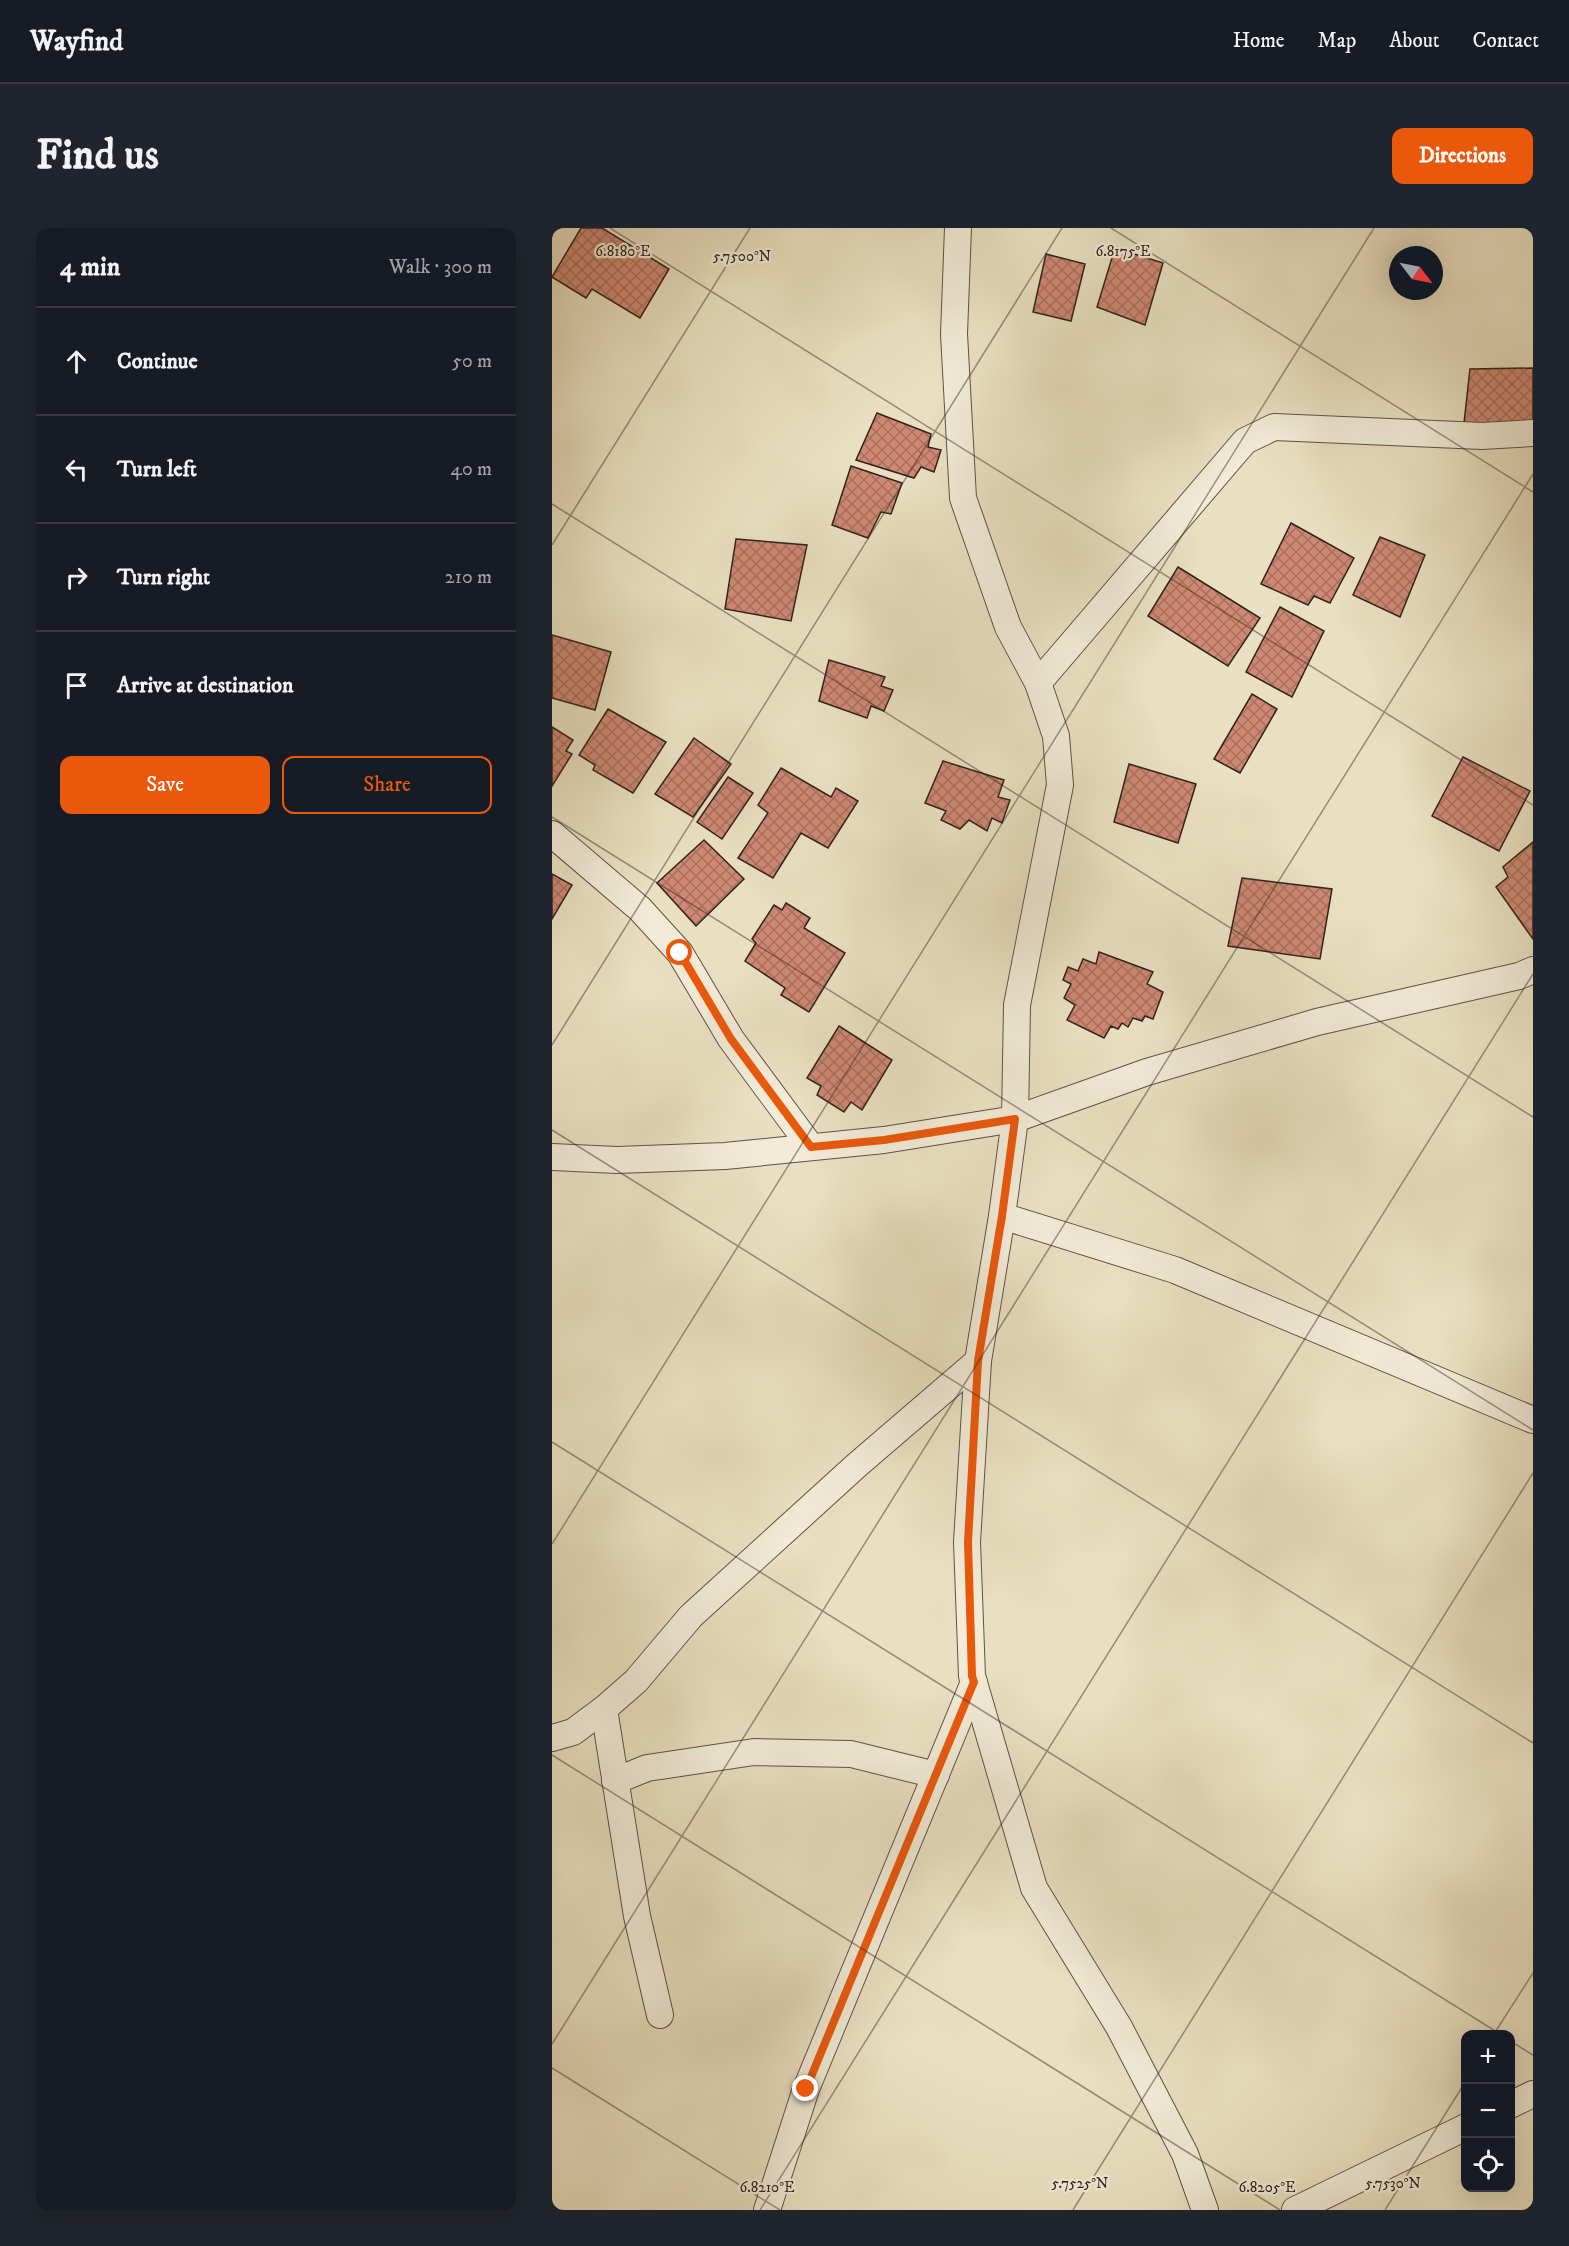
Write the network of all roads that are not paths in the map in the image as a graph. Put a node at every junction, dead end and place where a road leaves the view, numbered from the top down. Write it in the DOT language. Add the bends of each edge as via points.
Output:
graph roads {
  1 [pos="958,228"];
  2 [pos="1533,433"];
  3 [pos="1038,683"];
  4 [pos="552,834"];
  5 [pos="1533,970"];
  6 [pos="1015,1119"];
  7 [pos="811,1147"];
  8 [pos="552,1157"];
  9 [pos="1002,1216"];
  10 [pos="978,1361"];
  11 [pos="1533,1420"];
  12 [pos="974,1682"];
  13 [pos="604,1709"];
  14 [pos="552,1738"];
  15 [pos="936,1775"];
  16 [pos="615,1781"];
  17 [pos="660,2015"];
  18 [pos="1533,2094"];
  19 [pos="1515,2103"];
  20 [pos="1461,2129"];
  21 [pos="767,2210"];
  22 [pos="1205,2210"];
  23 [pos="1295,2210"];
  1 -- 3 [label="street" via="954,334 963,498 1008,627"];
  2 -- 3 [label="street" via="1482,436 1274,427 1245,441"];
  3 -- 6 [label="street" via="1056,736 1060,785 1017,1005"];
  4 -- 7 [label="street" via="640,909 680,953 731,1039"];
  5 -- 6 [label="street" via="1317,1022 1147,1072"];
  6 -- 7 [label="street"];
  6 -- 9 [label="street"];
  7 -- 8 [label="street" via="629,1160"];
  9 -- 10 [label="street"];
  9 -- 11 [label="street" via="1174,1270"];
  10 -- 12 [label="street" via="968,1542"];
  10 -- 13 [label="street" via="691,1616 636,1681"];
  12 -- 15 [label="street"];
  12 -- 22 [label="street" via="1034,1887 1119,2027 1185,2154"];
  13 -- 14 [label="street" via="573,1732"];
  13 -- 16 [label="street"];
  15 -- 16 [label="street" via="851,1755 754,1752 647,1768"];
  15 -- 21 [label="street" via="806,2089"];
  16 -- 17 [label="street" via="637,1916"];
  18 -- 19 [label="street"];
  20 -- 23 [label="street"];
}
